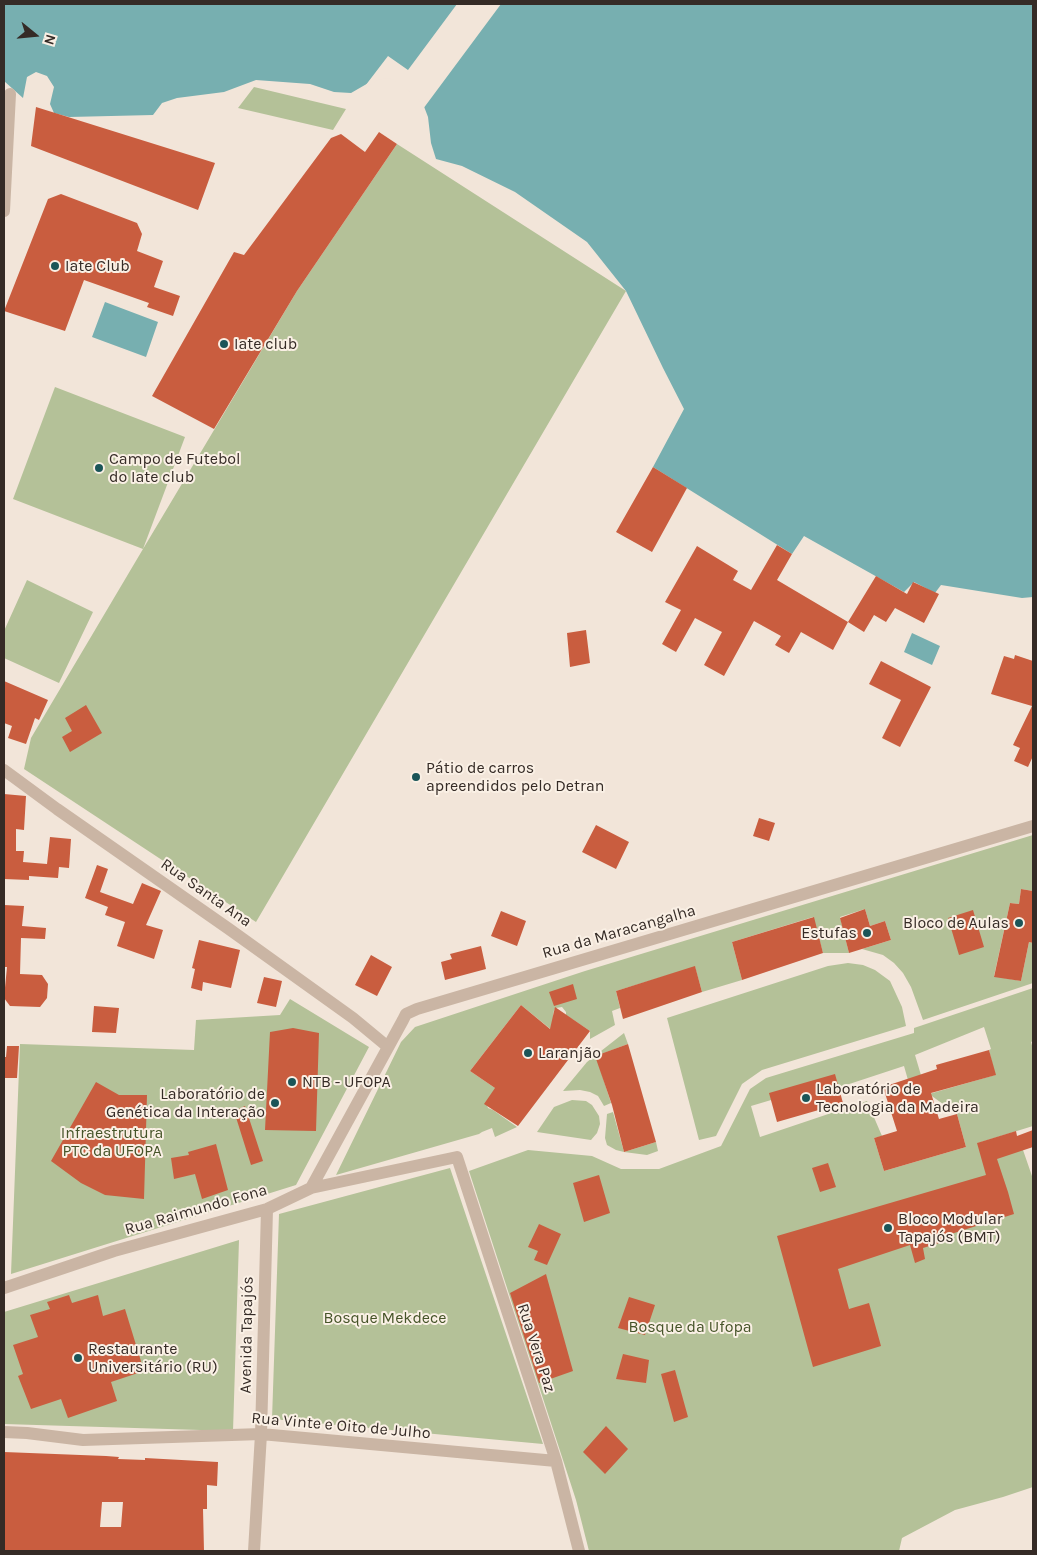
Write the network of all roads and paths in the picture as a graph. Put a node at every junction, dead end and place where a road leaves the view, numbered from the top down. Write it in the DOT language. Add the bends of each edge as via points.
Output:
graph roads {
  1 [pos="10,94"];
  2 [pos="4,211"];
  3 [pos="4,770"];
  4 [pos="1033,826"];
  5 [pos="388,1047"];
  6 [pos="456,1157"];
  7 [pos="311,1188"];
  8 [pos="267,1209"];
  9 [pos="4,1288"];
  10 [pos="4,1432"];
  11 [pos="261,1434"];
  12 [pos="556,1461"];
  13 [pos="254,1551"];
  14 [pos="579,1551"];
  1 -- 2 [label="street"];
  3 -- 5 [label="street, Rua Santa Ana" via="237,934"];
  4 -- 5 [label="street, Rua da Maracangalha" via="426,1005 406,1014"];
  5 -- 7 [label="street, Rua da Maracangalha"];
  6 -- 7 [label="street, Rua Raimundo Fona"];
  6 -- 12 [label="street, Rua Vera Paz"];
  7 -- 8 [label="street, Rua Raimundo Fona"];
  8 -- 9 [label="street, Rua Raimundo Fona" via="114,1251"];
  8 -- 11 [label="street, Avenida Tapajós"];
  10 -- 11 [label="street, Rua Vinte e Oito de Julho" via="83,1440"];
  11 -- 12 [label="street, Rua Vinte e Oito de Julho"];
  11 -- 13 [label="street, Avenida Tapajós"];
  12 -- 14 [label="street, Rua Vera Paz"];
}
